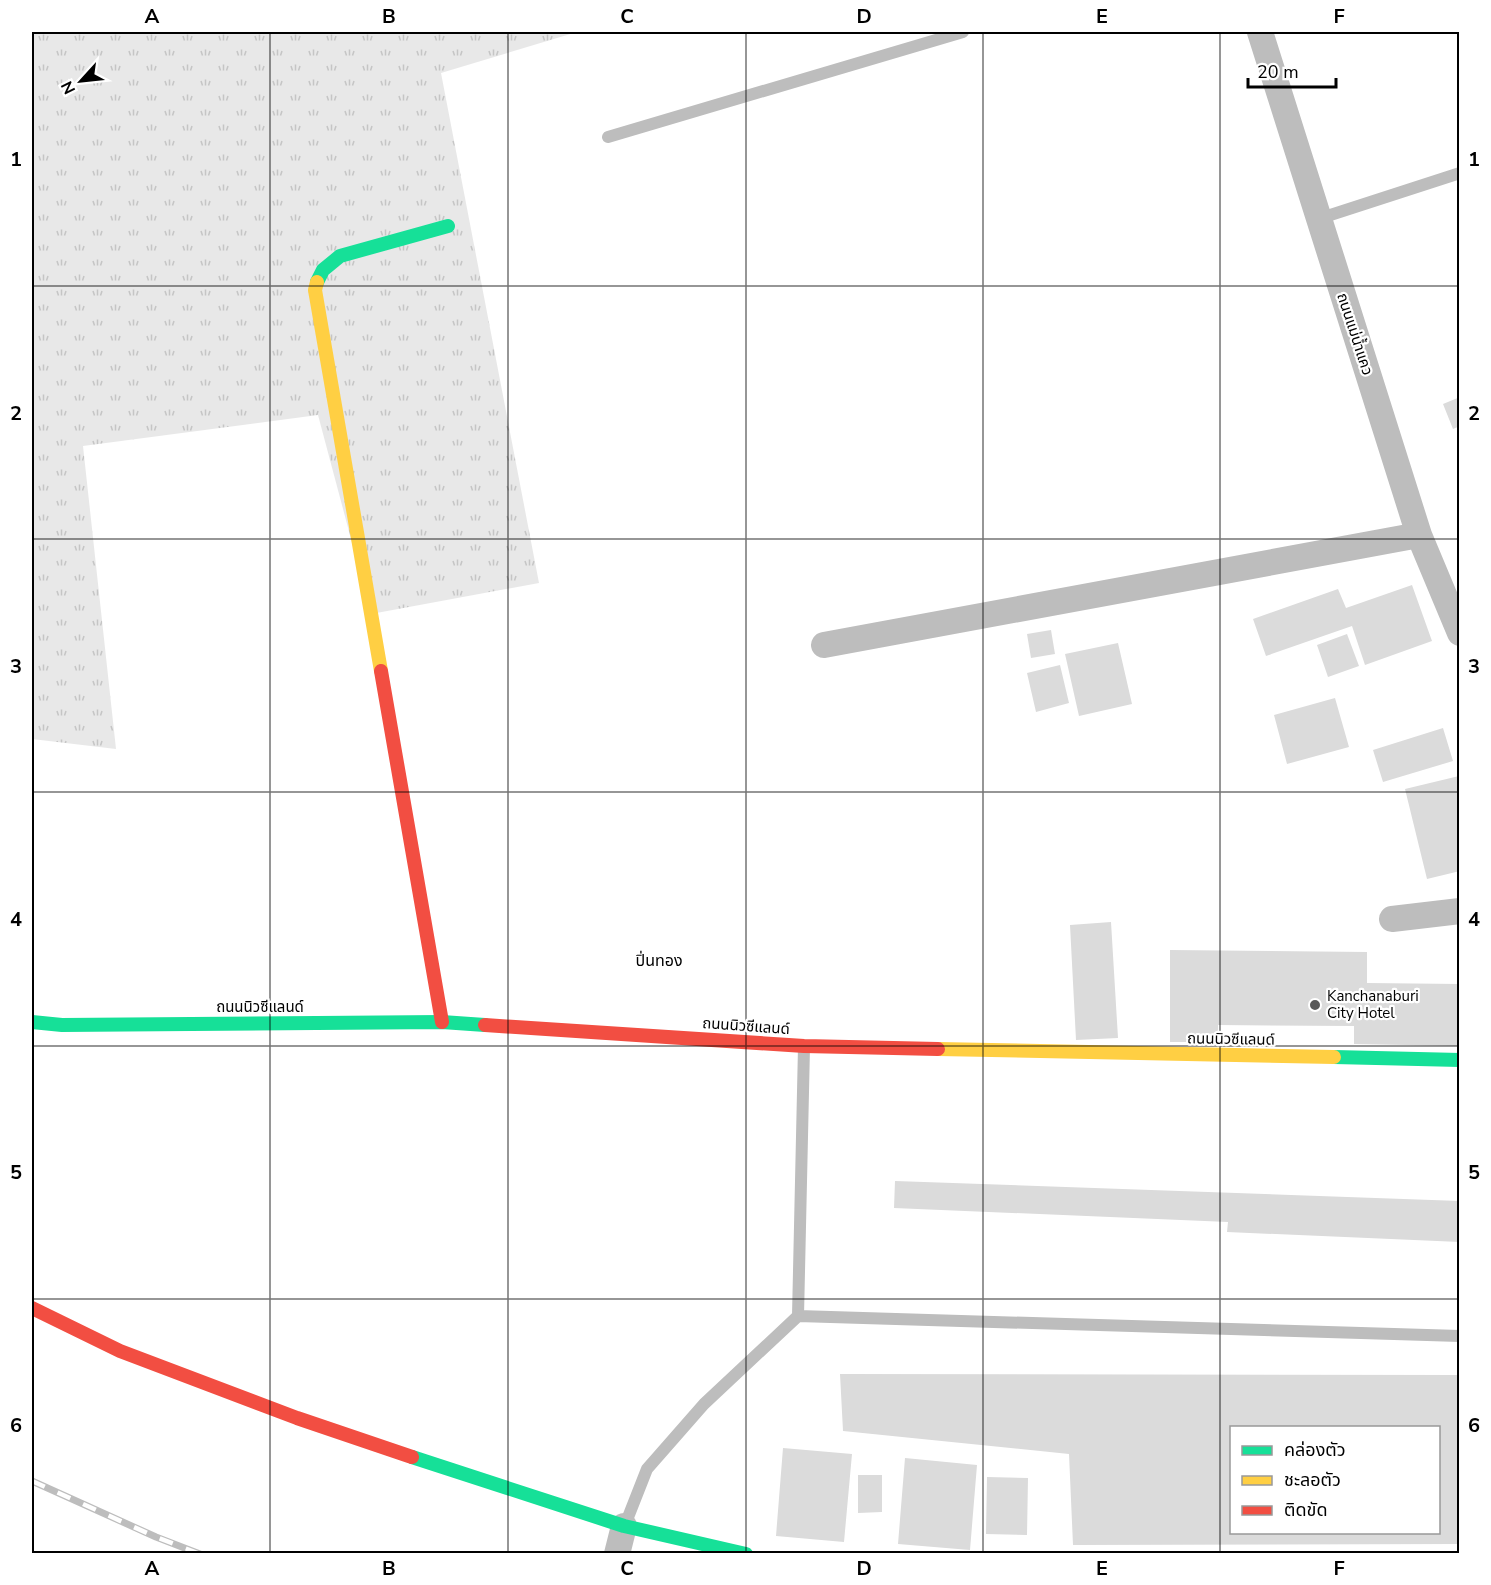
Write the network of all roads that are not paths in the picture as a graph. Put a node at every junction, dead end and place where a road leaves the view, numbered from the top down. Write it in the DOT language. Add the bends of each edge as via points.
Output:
graph roads {
  1 [pos="963,32"];
  2 [pos="1260,32"];
  3 [pos="608,137"];
  4 [pos="1460,172"];
  5 [pos="1318,219"];
  6 [pos="448,226"];
  7 [pos="1419,534"];
  8 [pos="1460,633"];
  9 [pos="824,645"];
  10 [pos="1460,911"];
  11 [pos="1392,919"];
  12 [pos="32,1022"];
  13 [pos="442,1022"];
  14 [pos="804,1046"];
  15 [pos="1460,1060"];
  16 [pos="32,1308"];
  17 [pos="798,1316"];
  18 [pos="1460,1336"];
  19 [pos="624,1526"];
  20 [pos="617,1554"];
  21 [pos="746,1554"];
  1 -- 3 [label="lane"];
  2 -- 5 [label="street, ถนนแม่น้ำแคว"];
  4 -- 5 [label="lane"];
  5 -- 7 [label="street, ถนนแม่น้ำแคว"];
  6 -- 13 [label="street" via="340,255 318,276 315,290"];
  7 -- 8 [label="street, ถนนแม่น้ำแคว"];
  7 -- 9 [label="street"];
  10 -- 11 [label="street"];
  12 -- 13 [label="street, ถนนนิวซีแลนด์"];
  13 -- 14 [label="street, ถนนนิวซีแลนด์"];
  14 -- 15 [label="street, ถนนนิวซีแลนด์"];
  14 -- 17 [label="lane"];
  16 -- 19 [label="street" via="120,1351 286,1414"];
  17 -- 18 [label="lane"];
  17 -- 19 [label="lane" via="704,1404 647,1469"];
  19 -- 20 [label="street"];
  19 -- 21 [label="street"];
}
